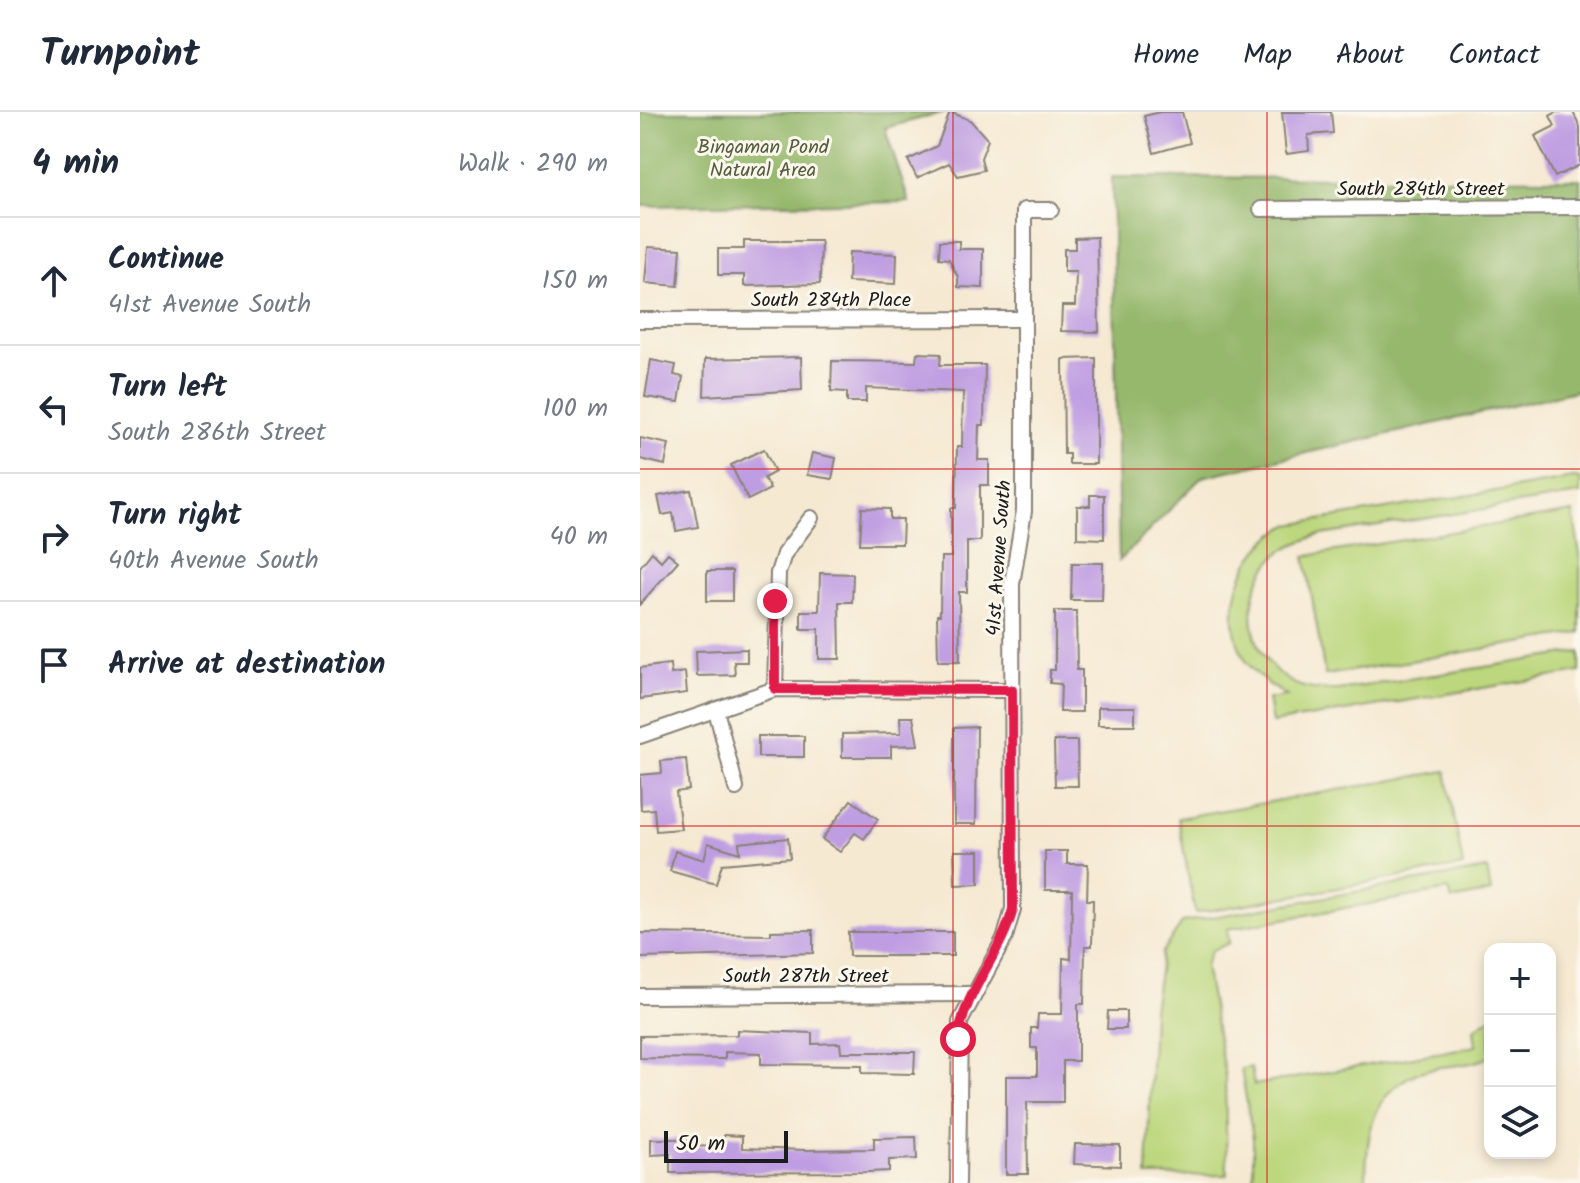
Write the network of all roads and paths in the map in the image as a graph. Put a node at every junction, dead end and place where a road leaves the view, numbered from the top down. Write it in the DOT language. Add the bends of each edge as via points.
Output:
graph roads {
  1 [pos="1580,207"];
  2 [pos="1261,209"];
  3 [pos="1051,210"];
  4 [pos="1022,319"];
  5 [pos="640,320"];
  6 [pos="811,518"];
  7 [pos="775,689"];
  8 [pos="1012,690"];
  9 [pos="716,710"];
  10 [pos="640,736"];
  11 [pos="736,788"];
  12 [pos="972,994"];
  13 [pos="640,996"];
  14 [pos="958,1183"];
  1 -- 2 [label="street, South 284th Street"];
  3 -- 4 [label="street, 41st Avenue South" via="1024,210"];
  4 -- 5 [label="street, South 284th Place"];
  4 -- 8 [label="street, 41st Avenue South" via="1024,511 1012,584"];
  6 -- 7 [label="street" via="784,554 778,573"];
  7 -- 8 [label="street"];
  7 -- 9 [label="street"];
  8 -- 12 [label="street, 41st Avenue South" via="1013,909 1005,937"];
  9 -- 10 [label="street"];
  9 -- 11 [label="street"];
  12 -- 13 [label="street, South 287th Street"];
  12 -- 14 [label="street, 41st Avenue South" via="958,1039"];
}
